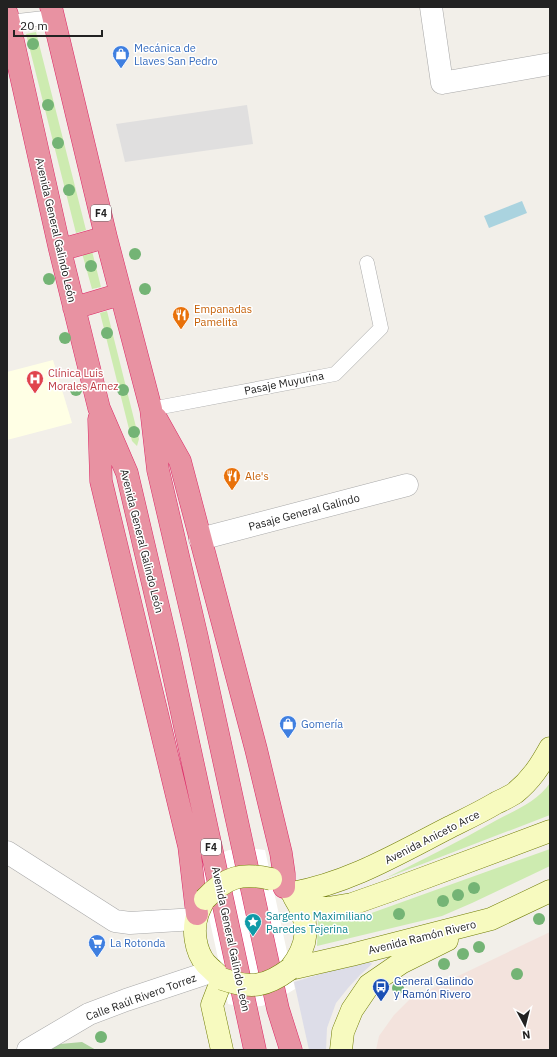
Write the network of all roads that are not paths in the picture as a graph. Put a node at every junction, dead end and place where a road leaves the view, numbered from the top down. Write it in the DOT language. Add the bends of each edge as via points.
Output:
graph roads {
  1 [pos="431,7"];
  2 [pos="53,10"];
  3 [pos="8,19"];
  4 [pos="550,64"];
  5 [pos="106,237"];
  6 [pos="60,250"];
  7 [pos="368,263"];
  8 [pos="121,294"];
  9 [pos="74,308"];
  10 [pos="99,408"];
  11 [pos="150,409"];
  12 [pos="408,485"];
  13 [pos="200,539"];
  14 [pos="550,748"];
  15 [pos="550,830"];
  16 [pos="7,852"];
  17 [pos="550,891"];
  18 [pos="287,892"];
  19 [pos="199,911"];
  20 [pos="491,919"];
  21 [pos="290,969"];
  22 [pos="218,975"];
  23 [pos="278,1008"];
  24 [pos="28,1050"];
  25 [pos="222,1050"];
  26 [pos="255,1050"];
  27 [pos="283,1050"];
  28 [pos="291,1050"];
  29 [pos="341,1050"];
  1 -- 4 [label="street" via="442,83"];
  2 -- 3 [label="lane"];
  2 -- 5 [label="highway, F4"];
  3 -- 6 [label="highway, Avenida General Galindo León / F4"];
  5 -- 6 [label="highway"];
  5 -- 8 [label="highway, F4"];
  6 -- 9 [label="highway, Avenida General Galindo León / F4"];
  7 -- 11 [label="lane, Pasaje Muyurina" via="381,328 335,374"];
  8 -- 9 [label="highway"];
  8 -- 11 [label="highway, F4"];
  9 -- 10 [label="highway, Avenida General Galindo León / F4"];
  10 -- 19 [label="highway" via="101,481 189,846"];
  10 -- 26 [label="highway, Avenida General Galindo León / F4" via="127,473 167,644"];
  11 -- 13 [label="highway" via="180,461"];
  11 -- 23 [label="highway, F4" via="158,470"];
  12 -- 13 [label="street, Pasaje General Galindo"];
  13 -- 18 [label="highway" via="282,853"];
  14 -- 18 [label="main road, Avenida Aniceto Arce" via="532,778 514,793 486,809 375,866 308,890"];
  15 -- 18 [label="main road" via="352,904 328,908"];
  16 -- 19 [label="street" via="115,920 130,923"];
  17 -- 20 [label="main road, Avenida Ramón Rivero"];
  18 -- 19 [label="main road, bridge" via="256,876 241,876 215,889"];
  18 -- 21 [label="main road" via="304,916 306,930 299,958"];
  19 -- 22 [label="main road" via="195,931 196,942 205,963"];
  20 -- 21 [label="main road, Avenida Ramón Rivero"];
  20 -- 29 [label="main road" via="401,963 369,985 352,1010 343,1032"];
  21 -- 22 [label="main road, bridge" via="264,984 250,986 235,983"];
  22 -- 24 [label="street, Calle Raúl Rivero Torrez" via="126,1000 89,1014"];
  22 -- 25 [label="main road" via="212,1005"];
  23 -- 27 [label="highway"];
  23 -- 28 [label="highway, F4"];
}
